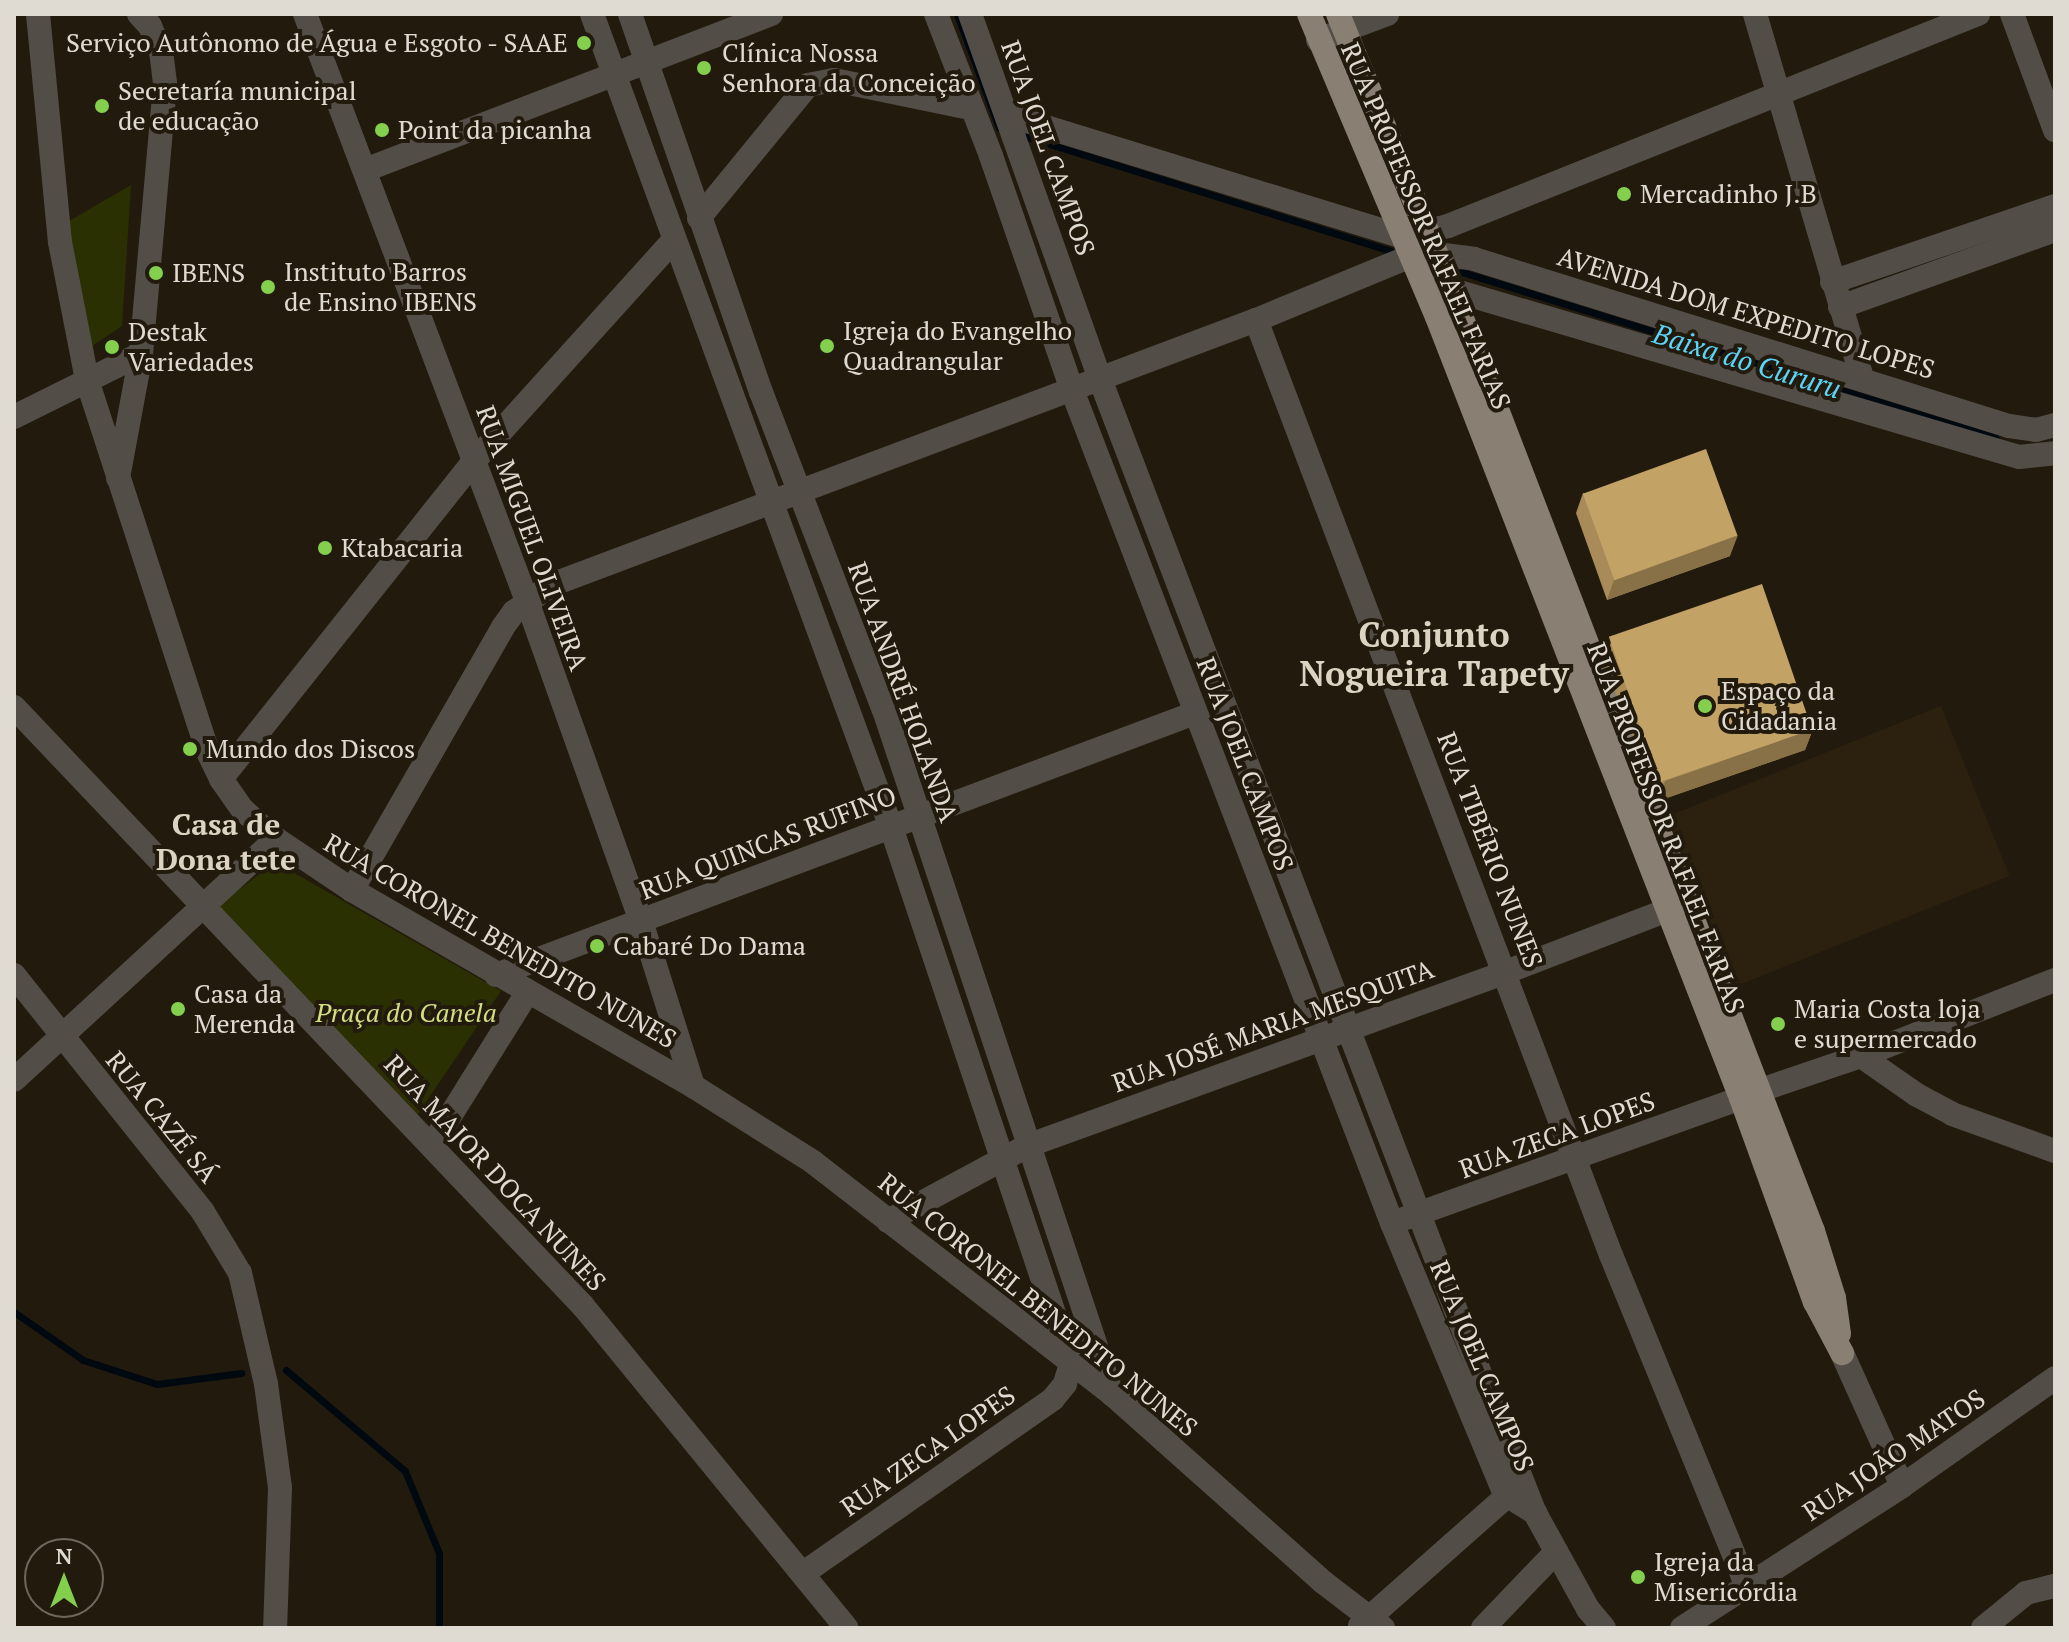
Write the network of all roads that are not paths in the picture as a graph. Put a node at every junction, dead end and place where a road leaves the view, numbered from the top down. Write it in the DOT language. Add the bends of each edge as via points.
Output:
graph roads {
  1 [pos="38,14"];
  2 [pos="139,14"];
  3 [pos="305,14"];
  4 [pos="592,14"];
  5 [pos="630,14"];
  6 [pos="771,14"];
  7 [pos="936,14"];
  8 [pos="970,14"];
  9 [pos="1309,14"];
  10 [pos="1387,14"];
  11 [pos="1755,14"];
  12 [pos="1978,14"];
  13 [pos="2012,14"];
  14 [pos="1342,22"];
  15 [pos="1318,40"];
  16 [pos="647,63"];
  17 [pos="615,76"];
  18 [pos="1778,94"];
  19 [pos="971,108"];
  20 [pos="1007,115"];
  21 [pos="2055,130"];
  22 [pos="1021,152"];
  23 [pos="991,156"];
  24 [pos="365,170"];
  25 [pos="2055,206"];
  26 [pos="699,218"];
  27 [pos="2055,230"];
  28 [pos="674,240"];
  29 [pos="1419,245"];
  30 [pos="1422,282"];
  31 [pos="1832,282"];
  32 [pos="1450,287"];
  33 [pos="1840,307"];
  34 [pos="1256,320"];
  35 [pos="141,354"];
  36 [pos="1862,377"];
  37 [pos="1100,379"];
  38 [pos="87,380"];
  39 [pos="1072,390"];
  40 [pos="14,417"];
  41 [pos="2046,427"];
  42 [pos="2055,451"];
  43 [pos="475,460"];
  44 [pos="118,481"];
  45 [pos="799,493"];
  46 [pos="774,502"];
  47 [pos="527,601"];
  48 [pos="14,707"];
  49 [pos="1195,713"];
  50 [pos="221,779"];
  51 [pos="920,816"];
  52 [pos="891,827"];
  53 [pos="276,839"];
  54 [pos="352,890"];
  55 [pos="1677,907"];
  56 [pos="203,908"];
  57 [pos="641,921"];
  58 [pos="1506,972"];
  59 [pos="14,975"];
  60 [pos="496,975"];
  61 [pos="2055,980"];
  62 [pos="527,993"];
  63 [pos="1347,1029"];
  64 [pos="62,1036"];
  65 [pos="1321,1038"];
  66 [pos="1861,1056"];
  67 [pos="14,1080"];
  68 [pos="693,1086"];
  69 [pos="1750,1095"];
  70 [pos="432,1145"];
  71 [pos="1027,1146"];
  72 [pos="2055,1151"];
  73 [pos="1004,1157"];
  74 [pos="1578,1159"];
  75 [pos="1419,1213"];
  76 [pos="888,1221"];
  77 [pos="1392,1223"];
  78 [pos="1842,1353"];
  79 [pos="1071,1364"];
  80 [pos="2055,1378"];
  81 [pos="1112,1394"];
  82 [pos="1902,1486"];
  83 [pos="1514,1488"];
  84 [pos="1556,1552"];
  85 [pos="804,1573"];
  86 [pos="2055,1586"];
  87 [pos="1747,1587"];
  88 [pos="1371,1625"];
  89 [pos="275,1628"];
  90 [pos="847,1628"];
  91 [pos="1483,1628"];
  92 [pos="1604,1628"];
  93 [pos="1682,1628"];
  94 [pos="1983,1628"];
  1 -- 38 [label="street" via="60,242"];
  2 -- 35 [label="street, RUA CORONEL BENEDITO NUNES" via="161,52 165,83"];
  3 -- 24 [label="street, RUA MIGUEL OLIVEIRA"];
  4 -- 17 [label="street"];
  5 -- 16 [label="street, RUA ANDRÉ HOLANDA"];
  6 -- 16 [label="street"];
  7 -- 19 [label="street, RUA JOEL CAMPOS"];
  8 -- 20 [label="street, RUA JOEL CAMPOS"];
  9 -- 15 [label="main road, RUA PROFESSOR RAFAEL FARIAS"];
  10 -- 14 [label="street"];
  11 -- 18 [label="street"];
  12 -- 18 [label="street"];
  13 -- 21 [label="street"];
  14 -- 15 [label="street"];
  14 -- 29 [label="main road, RUA PROFESSOR RAFAEL FARIAS"];
  15 -- 29 [label="main road, RUA PROFESSOR RAFAEL FARIAS"];
  16 -- 17 [label="street"];
  16 -- 26 [label="street, RUA ANDRÉ HOLANDA"];
  17 -- 24 [label="street"];
  17 -- 28 [label="street"];
  18 -- 29 [label="street"];
  18 -- 31 [label="street"];
  19 -- 23 [label="street, RUA JOEL CAMPOS"];
  19 -- 26 [label="street" via="834,80 808,85"];
  20 -- 22 [label="street, RUA JOEL CAMPOS"];
  20 -- 29 [label="street, AVENIDA DOM EXPEDITO LOPES"];
  22 -- 23 [label="street"];
  22 -- 37 [label="street, RUA JOEL CAMPOS"];
  23 -- 39 [label="street, RUA JOEL CAMPOS"];
  24 -- 43 [label="street, RUA MIGUEL OLIVEIRA"];
  25 -- 31 [label="street"];
  26 -- 45 [label="street, RUA ANDRÉ HOLANDA"];
  27 -- 33 [label="street"];
  28 -- 43 [label="street"];
  28 -- 46 [label="street"];
  29 -- 30 [label="main road, RUA PROFESSOR RAFAEL FARIAS"];
  29 -- 32 [label="main road, RUA PROFESSOR RAFAEL FARIAS"];
  29 -- 34 [label="street"];
  29 -- 36 [label="street, AVENIDA DOM EXPEDITO LOPES"];
  30 -- 32 [label="street, AVENIDA DOM EXPEDITO LOPES"];
  30 -- 55 [label="main road, RUA PROFESSOR RAFAEL FARIAS"];
  31 -- 33 [label="street"];
  32 -- 42 [label="street, AVENIDA DOM EXPEDITO LOPES" via="2019,457"];
  32 -- 55 [label="main road, RUA PROFESSOR RAFAEL FARIAS"];
  33 -- 36 [label="street"];
  34 -- 37 [label="street"];
  34 -- 58 [label="street, RUA TIBÉRIO NUNES"];
  35 -- 38 [label="street"];
  35 -- 44 [label="street, RUA CORONEL BENEDITO NUNES"];
  36 -- 41 [label="street, AVENIDA DOM EXPEDITO LOPES" via="2009,426"];
  37 -- 39 [label="street"];
  37 -- 63 [label="street, RUA JOEL CAMPOS"];
  38 -- 40 [label="street"];
  38 -- 44 [label="street"];
  39 -- 45 [label="street"];
  39 -- 49 [label="street, RUA JOEL CAMPOS"];
  41 -- 42 [label="street, AVENIDA DOM EXPEDITO LOPES"];
  43 -- 47 [label="street, RUA MIGUEL OLIVEIRA"];
  43 -- 50 [label="street"];
  44 -- 50 [label="street, RUA CORONEL BENEDITO NUNES"];
  45 -- 46 [label="street"];
  45 -- 51 [label="street, RUA ANDRÉ HOLANDA"];
  46 -- 47 [label="street" via="578,573"];
  46 -- 52 [label="street"];
  47 -- 54 [label="street" via="503,627"];
  47 -- 57 [label="street, RUA MIGUEL OLIVEIRA"];
  48 -- 56 [label="street, RUA MAJOR DOCA NUNES"];
  49 -- 51 [label="street, RUA QUINCAS RUFINO"];
  49 -- 65 [label="street, RUA JOEL CAMPOS"];
  50 -- 53 [label="street, RUA CORONEL BENEDITO NUNES" via="243,810"];
  51 -- 52 [label="street, RUA QUINCAS RUFINO"];
  51 -- 71 [label="street, RUA ANDRÉ HOLANDA"];
  52 -- 57 [label="street, RUA QUINCAS RUFINO"];
  52 -- 73 [label="street"];
  53 -- 54 [label="street, RUA CORONEL BENEDITO NUNES"];
  53 -- 56 [label="street"];
  54 -- 60 [label="street, RUA CORONEL BENEDITO NUNES"];
  55 -- 58 [label="street, RUA JOSÉ MARIA MESQUITA"];
  55 -- 69 [label="main road, RUA PROFESSOR RAFAEL FARIAS"];
  56 -- 64 [label="street"];
  56 -- 70 [label="street, RUA MAJOR DOCA NUNES"];
  57 -- 60 [label="street, RUA QUINCAS RUFINO"];
  57 -- 68 [label="street, RUA MIGUEL OLIVEIRA"];
  58 -- 63 [label="street, RUA JOSÉ MARIA MESQUITA"];
  58 -- 74 [label="street, RUA TIBÉRIO NUNES"];
  59 -- 64 [label="street, RUA CAZÉ SÁ"];
  60 -- 62 [label="street, RUA CORONEL BENEDITO NUNES"];
  61 -- 66 [label="street, RUA ZECA LOPES"];
  62 -- 68 [label="street, RUA CORONEL BENEDITO NUNES"];
  62 -- 70 [label="street"];
  63 -- 65 [label="street, RUA JOSÉ MARIA MESQUITA"];
  63 -- 75 [label="street, RUA JOEL CAMPOS"];
  64 -- 67 [label="street"];
  64 -- 89 [label="street, RUA CAZÉ SÁ" via="203,1212 230,1254 249,1303 280,1488"];
  65 -- 71 [label="street, RUA JOSÉ MARIA MESQUITA"];
  65 -- 77 [label="street, RUA JOEL CAMPOS"];
  66 -- 69 [label="street, RUA ZECA LOPES"];
  66 -- 72 [label="street" via="1952,1114"];
  68 -- 76 [label="street, RUA CORONEL BENEDITO NUNES" via="813,1162"];
  69 -- 74 [label="street, RUA ZECA LOPES"];
  69 -- 78 [label="main road, RUA PROFESSOR RAFAEL FARIAS" via="1815,1302"];
  70 -- 85 [label="street, RUA MAJOR DOCA NUNES" via="583,1306"];
  71 -- 73 [label="street, RUA JOSÉ MARIA MESQUITA"];
  71 -- 81 [label="street, RUA ANDRÉ HOLANDA"];
  73 -- 76 [label="street, RUA JOSÉ MARIA MESQUITA"];
  73 -- 79 [label="street"];
  74 -- 75 [label="street, RUA ZECA LOPES"];
  74 -- 87 [label="street, RUA TIBÉRIO NUNES" via="1611,1255"];
  75 -- 77 [label="street, RUA ZECA LOPES"];
  75 -- 83 [label="street, RUA JOEL CAMPOS"];
  76 -- 79 [label="street, RUA CORONEL BENEDITO NUNES"];
  77 -- 83 [label="street, RUA JOEL CAMPOS"];
  78 -- 82 [label="street, RUA PROFESSOR RAFAEL FARIAS"];
  79 -- 81 [label="street, RUA CORONEL BENEDITO NUNES"];
  79 -- 85 [label="street, RUA ZECA LOPES" via="1053,1399"];
  80 -- 82 [label="street, RUA JOÃO MATOS"];
  81 -- 88 [label="street, RUA CORONEL BENEDITO NUNES"];
  82 -- 87 [label="street, RUA JOÃO MATOS"];
  83 -- 84 [label="street, RUA JOEL CAMPOS"];
  83 -- 88 [label="street"];
  84 -- 91 [label="street"];
  84 -- 92 [label="street, RUA JOEL CAMPOS"];
  85 -- 90 [label="street, RUA MAJOR DOCA NUNES"];
  86 -- 94 [label="street" via="2026,1593"];
  87 -- 93 [label="street, RUA JOÃO MATOS"];
}
